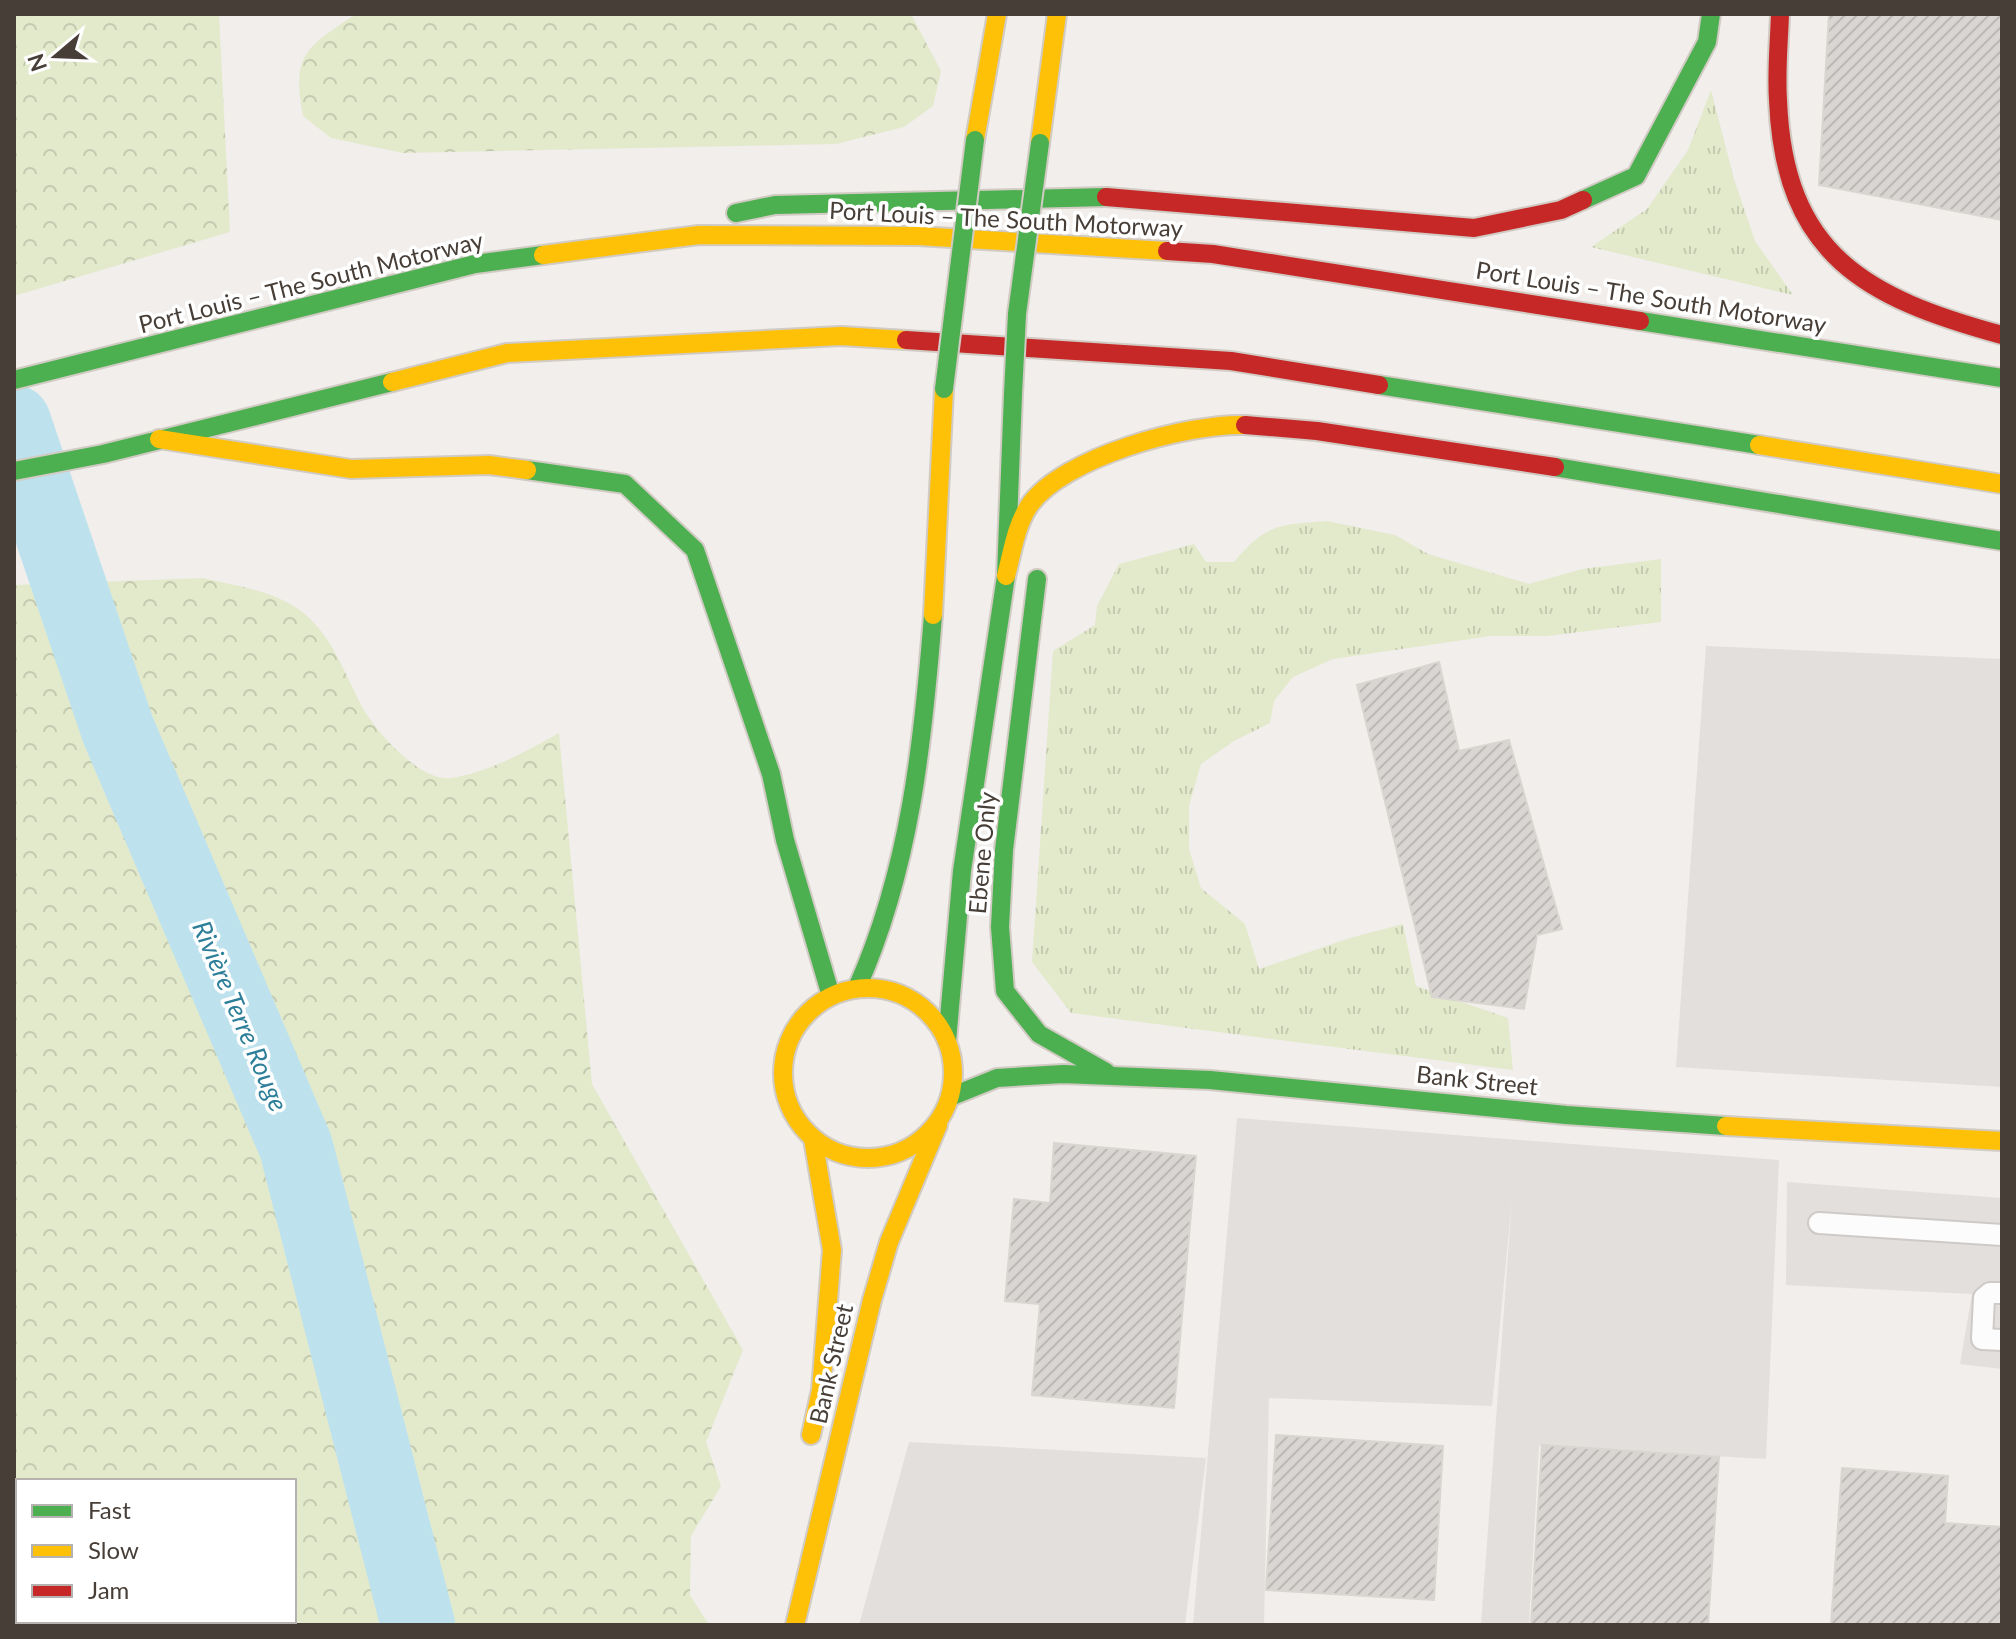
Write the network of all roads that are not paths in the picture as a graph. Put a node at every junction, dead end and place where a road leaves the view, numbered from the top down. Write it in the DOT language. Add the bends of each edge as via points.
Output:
graph roads {
  1 [pos="997,14"];
  2 [pos="1057,14"];
  3 [pos="1711,14"];
  4 [pos="1780,14"];
  5 [pos="475,264"];
  6 [pos="2002,335"];
  7 [pos="2002,378"];
  8 [pos="14,380"];
  9 [pos="159,439"];
  10 [pos="1084,465"];
  11 [pos="14,471"];
  12 [pos="2002,484"];
  13 [pos="1060,497"];
  14 [pos="2002,541"];
  15 [pos="1042,556"];
  16 [pos="1006,576"];
  17 [pos="857,988"];
  18 [pos="831,996"];
  19 [pos="948,1046"];
  20 [pos="1113,1076"];
  21 [pos="950,1097"];
  22 [pos="939,1122"];
  23 [pos="813,1139"];
  24 [pos="2002,1141"];
  25 [pos="1819,1223"];
  26 [pos="2002,1235"];
  27 [pos="2002,1293"];
  28 [pos="2002,1340"];
  29 [pos="807,1451"];
  30 [pos="795,1625"];
  1 -- 17 [label="main road, bridge" via="975,140 944,389 936,590 915,808 882,937"];
  2 -- 16 [label="main road, bridge" via="1017,314"];
  3 -- 5 [label="main road" via="1707,42 1636,176 1561,210 1474,228 1102,197 775,205"];
  4 -- 6 [label="main road" via="1779,122 1799,204 1821,244 1875,289 1959,324"];
  5 -- 7 [label="main road, Port Louis – The South Motorway" via="699,235 918,236 1213,254"];
  5 -- 8 [label="main road, Port Louis – The South Motorway"];
  9 -- 11 [label="main road"];
  9 -- 12 [label="main road" via="507,353 841,336 1231,361"];
  9 -- 18 [label="main road" via="351,469 489,465 625,484 695,550 771,774"];
  10 -- 13 [label="main road"];
  10 -- 14 [label="main road" via="1188,429 1245,424 1473,453 1874,524"];
  10 -- 16 [label="main road" via="1029,504"];
  15 -- 20 [label="main road, Ebene Only" via="1004,850 1000,927 1005,991 1039,1034"];
  16 -- 19 [label="main road" via="960,883"];
  17 -- 18 [label="main road"];
  17 -- 19 [label="main road" via="885,990 911,1000 933,1018"];
  18 -- 23 [label="main road" via="799,1023 783,1062 784,1090 794,1117"];
  19 -- 20 [label="main road" via="982,1058"];
  19 -- 21 [label="main road" via="954,1069"];
  20 -- 21 [label="main road, Bank Street" via="997,1078"];
  20 -- 24 [label="main road, Bank Street" via="1210,1080 1716,1126"];
  21 -- 22 [label="main road"];
  22 -- 23 [label="main road" via="919,1142 893,1155 866,1159 838,1154"];
  22 -- 30 [label="main road, Bank Street" via="889,1242 872,1300"];
  23 -- 29 [label="main road" via="832,1250 821,1390"];
  25 -- 26 [label="lane"];
  27 -- 28 [label="lane" via="1984,1298 1982,1335"];
}
